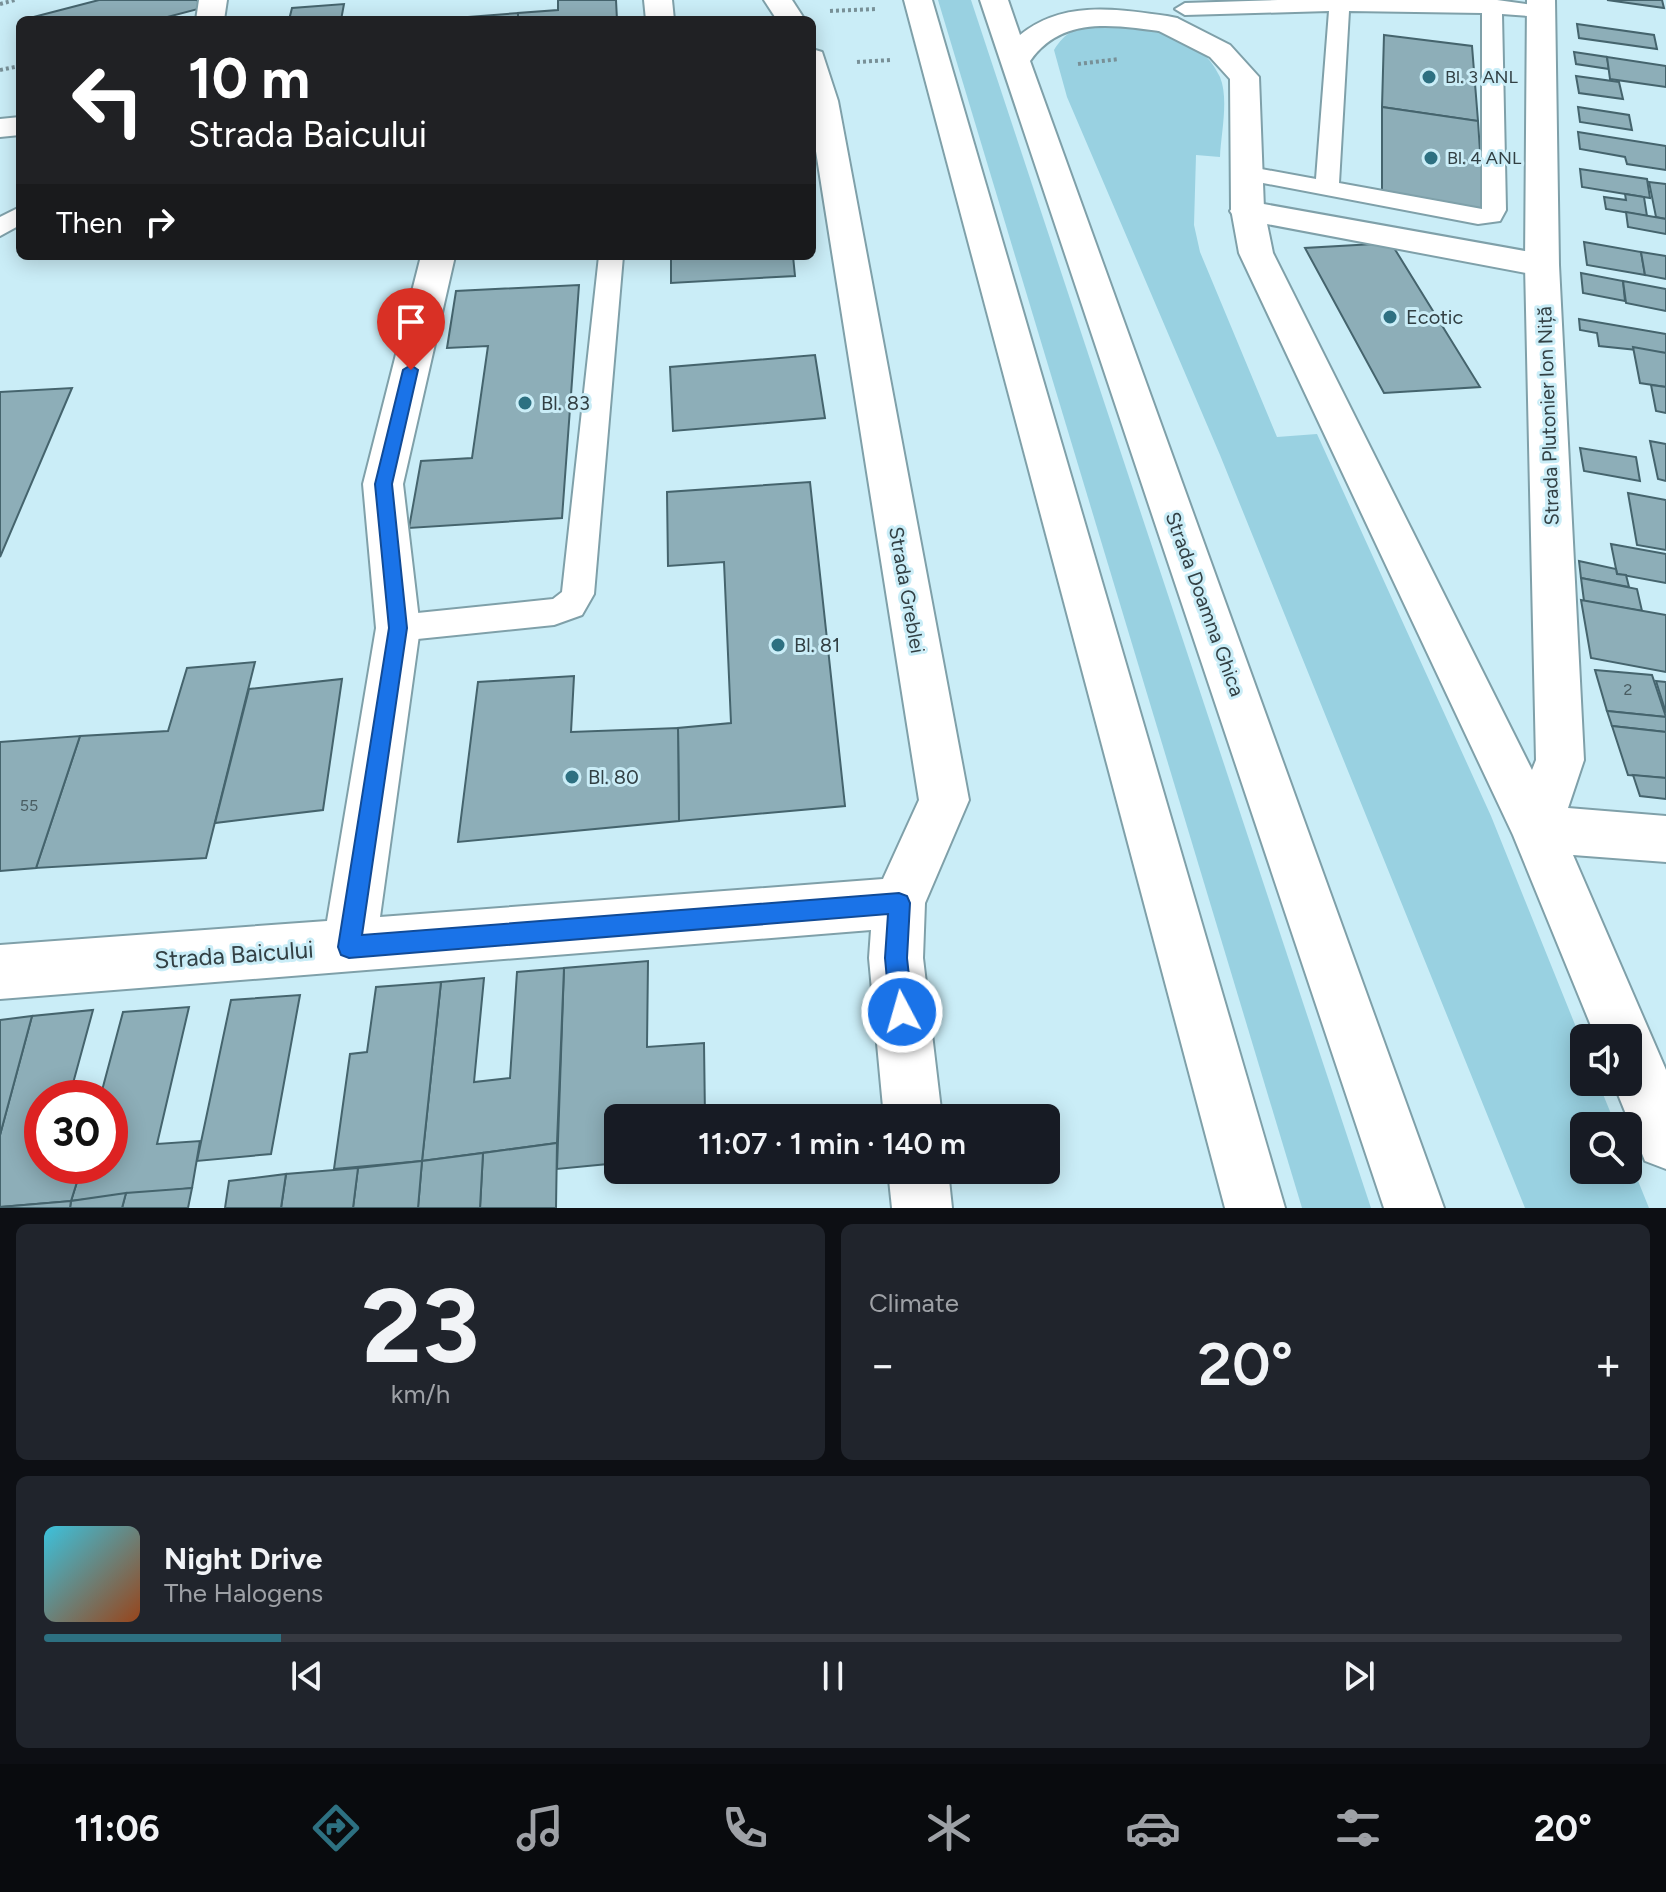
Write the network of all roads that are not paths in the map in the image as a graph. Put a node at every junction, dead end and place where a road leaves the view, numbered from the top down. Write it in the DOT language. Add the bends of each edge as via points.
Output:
graph roads {
  1 [pos="994,0"];
  2 [pos="1101,0"];
  3 [pos="1489,3"];
  4 [pos="920,4"];
  5 [pos="1339,4"];
  6 [pos="1541,6"];
  7 [pos="1176,16"];
  8 [pos="1014,62"];
  9 [pos="816,79"];
  10 [pos="1327,188"];
  11 [pos="1246,192"];
  12 [pos="437,260"];
  13 [pos="611,260"];
  14 [pos="1542,265"];
  15 [pos="398,628"];
  16 [pos="1536,829"];
  17 [pos="1666,839"];
  18 [pos="899,903"];
  19 [pos="349,947"];
  20 [pos="0,972"];
  21 [pos="1618,1024"];
  22 [pos="1642,1082"];
  23 [pos="912,1104"];
  24 [pos="1666,1140"];
  25 [pos="919,1184"];
  26 [pos="922,1208"];
  27 [pos="1255,1208"];
  28 [pos="1414,1208"];
  1 -- 8 [label="street, Strada Doamna Ghica"];
  2 -- 7 [label="street"];
  3 -- 5 [label="lane"];
  3 -- 6 [label="lane"];
  3 -- 10 [label="lane" via="1491,216"];
  4 -- 27 [label="street"];
  5 -- 7 [label="lane"];
  5 -- 10 [label="lane"];
  6 -- 14 [label="street, Strada Plutonier Ion Niță"];
  7 -- 8 [label="street" via="1061,22 1032,36"];
  7 -- 11 [label="street" via="1237,65 1244,77"];
  8 -- 28 [label="street, Strada Doamna Ghica"];
  9 -- 18 [label="street, Strada Greblei" via="944,800"];
  10 -- 11 [label="lane"];
  11 -- 14 [label="street"];
  11 -- 16 [label="street" via="1256,253"];
  12 -- 15 [label="street" via="383,484"];
  13 -- 15 [label="lane" via="578,594 571,606 554,612"];
  14 -- 16 [label="street, Strada Plutonier Ion Niță" via="1560,760"];
  15 -- 19 [label="street"];
  16 -- 17 [label="street"];
  16 -- 21 [label="street"];
  18 -- 19 [label="street, Strada Baicului"];
  18 -- 23 [label="street, Strada Greblei" via="896,958"];
  19 -- 20 [label="street, Strada Baicului"];
  22 -- 24 [label="street"];
  25 -- 26 [label="street"];
}
